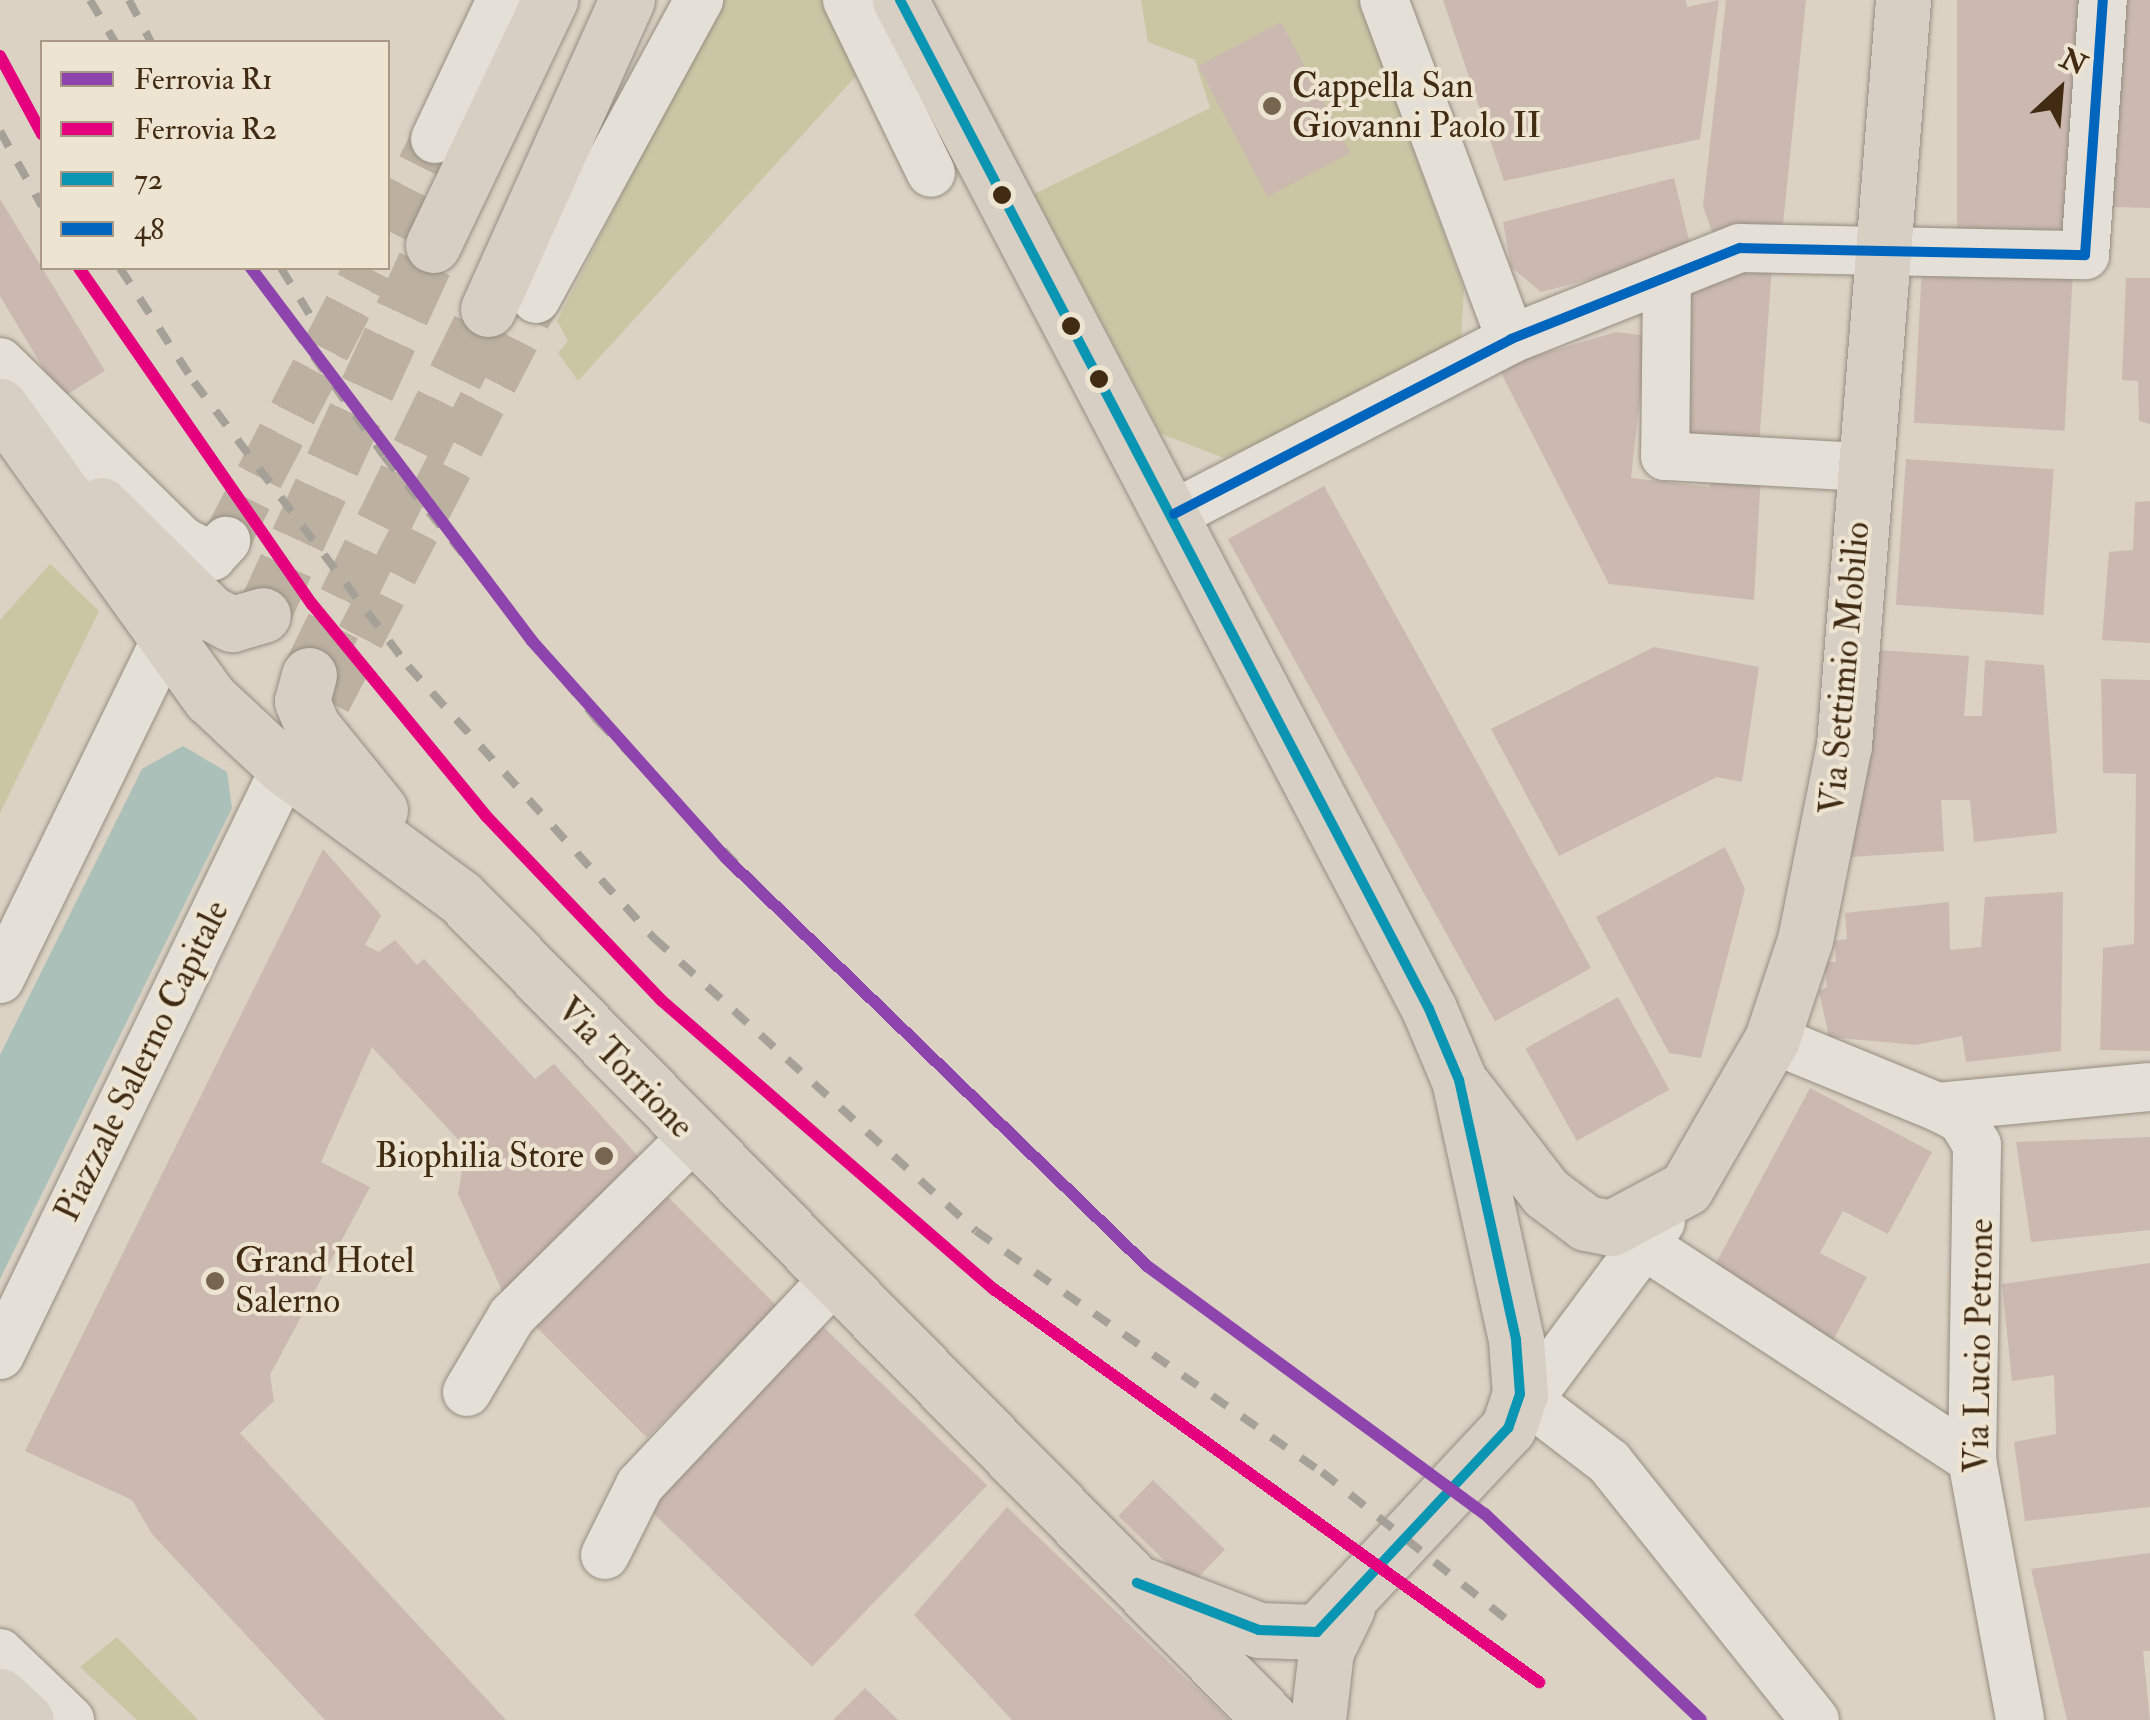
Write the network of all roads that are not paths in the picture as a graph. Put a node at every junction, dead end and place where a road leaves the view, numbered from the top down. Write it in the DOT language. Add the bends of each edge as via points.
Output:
graph roads {
  1 [pos="501,0"];
  2 [pos="550,0"];
  3 [pos="626,0"];
  4 [pos="699,0"];
  5 [pos="847,0"];
  6 [pos="900,0"];
  7 [pos="1384,0"];
  8 [pos="1903,0"];
  9 [pos="2103,0"];
  10 [pos="435,140"];
  11 [pos="931,173"];
  12 [pos="433,246"];
  13 [pos="1880,251"];
  14 [pos="1667,279"];
  15 [pos="512,304"];
  16 [pos="1512,338"];
  17 [pos="0,362"];
  18 [pos="9,416"];
  19 [pos="1863,467"];
  20 [pos="1174,514"];
  21 [pos="226,541"];
  22 [pos="264,615"];
  23 [pos="165,640"];
  24 [pos="309,675"];
  25 [pos="285,768"];
  26 [pos="460,896"];
  27 [pos="0,979"];
  28 [pos="1772,1039"];
  29 [pos="1459,1080"];
  30 [pos="2148,1087"];
  31 [pos="1938,1106"];
  32 [pos="692,1138"];
  33 [pos="1686,1188"];
  34 [pos="1644,1245"];
  35 [pos="832,1282"];
  36 [pos="0,1354"];
  37 [pos="467,1392"];
  38 [pos="1514,1415"];
  39 [pos="1972,1460"];
  40 [pos="605,1555"];
  41 [pos="1138,1583"];
  42 [pos="1348,1608"];
  43 [pos="0,1653"];
  44 [pos="0,1696"];
  45 [pos="26,1720"];
  46 [pos="70,1720"];
  47 [pos="1270,1720"];
  48 [pos="1318,1720"];
  49 [pos="1815,1720"];
  50 [pos="2020,1720"];
  1 -- 10 [label="street"];
  2 -- 12 [label="main road"];
  3 -- 15 [label="main road"];
  4 -- 15 [label="street"];
  5 -- 11 [label="street"];
  6 -- 20 [label="main road"];
  7 -- 16 [label="street"];
  8 -- 13 [label="main road, Via Settimio Mobilio"];
  9 -- 13 [label="street" via="2090,245 2064,257"];
  13 -- 14 [label="street" via="1740,248"];
  13 -- 19 [label="main road, Via Settimio Mobilio"];
  14 -- 16 [label="street"];
  14 -- 19 [label="street" via="1665,456"];
  16 -- 20 [label="street"];
  17 -- 21 [label="street" via="182,541 212,556"];
  18 -- 22 [label="main road" via="209,612 232,624"];
  18 -- 23 [label="main road, Via Torrione"];
  19 -- 28 [label="main road, Via Settimio Mobilio" via="1831,827"];
  20 -- 29 [label="main road" via="1357,858"];
  23 -- 25 [label="main road, Via Torrione"];
  23 -- 27 [label="street"];
  24 -- 26 [label="main road" via="302,701 328,750"];
  25 -- 26 [label="main road, Via Torrione"];
  25 -- 36 [label="street, Piazzale Salerno Capitale"];
  26 -- 32 [label="main road, Via Torrione"];
  28 -- 31 [label="street, Via Lucio Petrone"];
  28 -- 33 [label="main road, Via Settimio Mobilio"];
  29 -- 33 [label="main road" via="1546,1193 1586,1224 1635,1222"];
  29 -- 38 [label="main road"];
  30 -- 31 [label="street, Via Lucio Petrone"];
  31 -- 39 [label="street, Via Lucio Petrone" via="1962,1120 1977,1145 1983,1182"];
  32 -- 35 [label="main road, Via Torrione"];
  32 -- 37 [label="street" via="512,1316"];
  33 -- 34 [label="street, Via Settimio Mobilio"];
  34 -- 38 [label="street, Via Settimio Mobilio"];
  34 -- 39 [label="street"];
  35 -- 40 [label="street" via="640,1486"];
  35 -- 41 [label="main road, Via Torrione"];
  38 -- 42 [label="main road, Via Settimio Mobilio"];
  38 -- 49 [label="street" via="1609,1462"];
  39 -- 50 [label="street, Via Lucio Petrone"];
  41 -- 42 [label="main road, Via Settimio Mobilio" via="1278,1635 1316,1632"];
  41 -- 47 [label="main road, Via Torrione"];
  42 -- 48 [label="main road, Via Settimio Mobilio" via="1326,1650"];
  43 -- 46 [label="street"];
  44 -- 45 [label="main road"];
}
